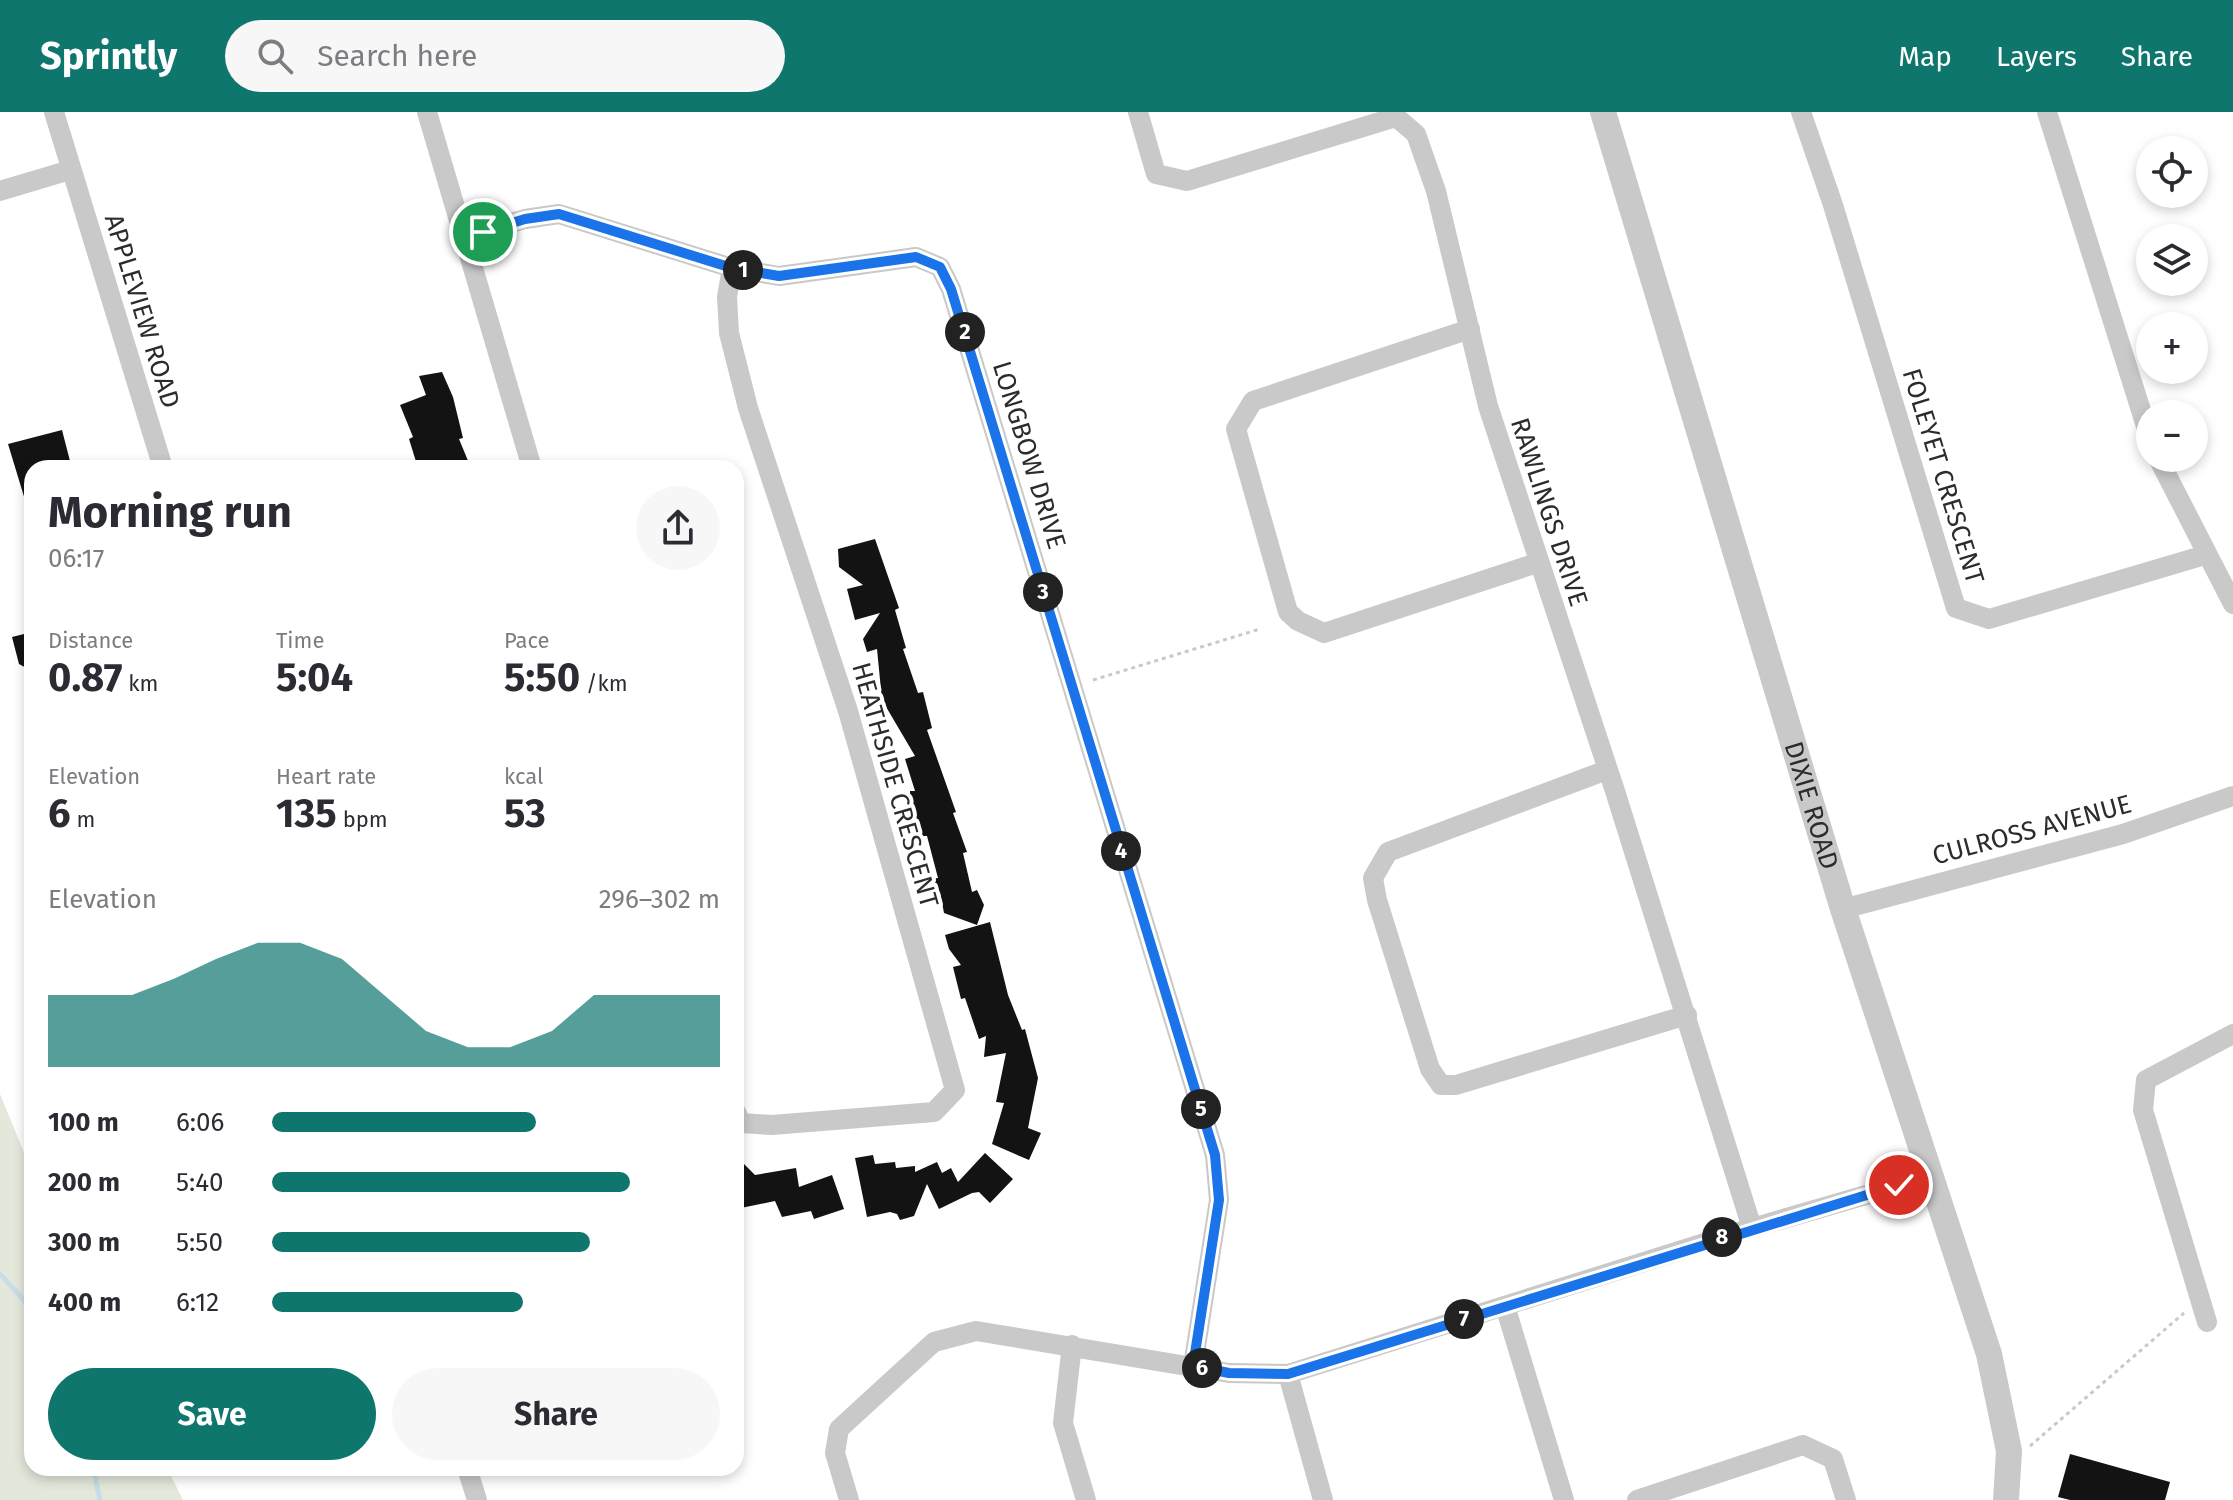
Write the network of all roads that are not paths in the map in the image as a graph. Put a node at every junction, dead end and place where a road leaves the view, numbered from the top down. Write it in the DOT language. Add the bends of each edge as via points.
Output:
graph roads {
  1 [pos="54,112"];
  2 [pos="427,112"];
  3 [pos="1138,112"];
  4 [pos="1603,112"];
  5 [pos="1801,112"];
  6 [pos="2047,112"];
  7 [pos="70,170"];
  8 [pos="0,191"];
  9 [pos="464,237"];
  10 [pos="732,268"];
  11 [pos="1470,329"];
  12 [pos="2138,400"];
  13 [pos="161,460"];
  14 [pos="530,460"];
  15 [pos="2165,472"];
  16 [pos="2205,555"];
  17 [pos="1537,563"];
  18 [pos="2233,604"];
  19 [pos="1607,770"];
  20 [pos="2233,796"];
  21 [pos="1843,909"];
  22 [pos="1687,1015"];
  23 [pos="2233,1034"];
  24 [pos="744,1123"];
  25 [pos="1928,1177"];
  26 [pos="1752,1228"];
  27 [pos="1505,1306"];
  28 [pos="2207,1322"];
  29 [pos="1072,1345"];
  30 [pos="1193,1366"];
  31 [pos="1288,1374"];
  32 [pos="470,1476"];
  33 [pos="477,1500"];
  34 [pos="849,1500"];
  35 [pos="1086,1500"];
  36 [pos="1323,1500"];
  37 [pos="1564,1500"];
  38 [pos="1637,1500"];
  39 [pos="1846,1500"];
  40 [pos="2006,1500"];
  1 -- 7 [label="street, APPLEVIEW ROAD"];
  2 -- 9 [label="street"];
  3 -- 11 [label="street, RAWLINGS DRIVE" via="1156,174 1187,181 1396,117 1416,134 1436,191"];
  4 -- 21 [label="street, DIXIE ROAD"];
  5 -- 16 [label="street, FOLEYET CRESCENT" via="1956,608 1989,619"];
  6 -- 12 [label="street"];
  7 -- 8 [label="street"];
  7 -- 13 [label="street, APPLEVIEW ROAD"];
  9 -- 10 [label="street, LONGBOW DRIVE" via="559,214"];
  9 -- 14 [label="street"];
  10 -- 24 [label="street, HEATHSIDE CRESCENT" via="729,333 748,408 848,711 955,1090 934,1112"];
  10 -- 30 [label="street, LONGBOW DRIVE" via="779,276 916,257 940,267 951,289 1215,1155 1219,1200"];
  11 -- 17 [label="street, RAWLINGS DRIVE"];
  11 -- 17 [label="street" via="1253,401 1236,429 1288,612 1324,633"];
  15 -- 16 [label="street"];
  16 -- 18 [label="street"];
  17 -- 19 [label="street, RAWLINGS DRIVE"];
  19 -- 22 [label="street, RAWLINGS DRIVE"];
  19 -- 22 [label="street" via="1388,852 1380,865 1373,878 1377,900 1430,1069 1441,1085 1456,1085"];
  20 -- 21 [label="street, CULROSS AVENUE" via="2123,834"];
  21 -- 25 [label="street, DIXIE ROAD"];
  22 -- 26 [label="street, RAWLINGS DRIVE"];
  23 -- 28 [label="street" via="2146,1080 2143,1110"];
  25 -- 26 [label="street"];
  25 -- 40 [label="street, DIXIE ROAD" via="1989,1354 2009,1451"];
  26 -- 27 [label="street"];
  27 -- 31 [label="street"];
  27 -- 37 [label="street"];
  29 -- 30 [label="street"];
  29 -- 34 [label="street" via="976,1331 934,1342 839,1429 835,1453"];
  29 -- 35 [label="street" via="1063,1423"];
  30 -- 31 [label="street"];
  31 -- 36 [label="street"];
  32 -- 33 [label="street"];
  38 -- 39 [label="street" via="1803,1445 1833,1459"];
}
